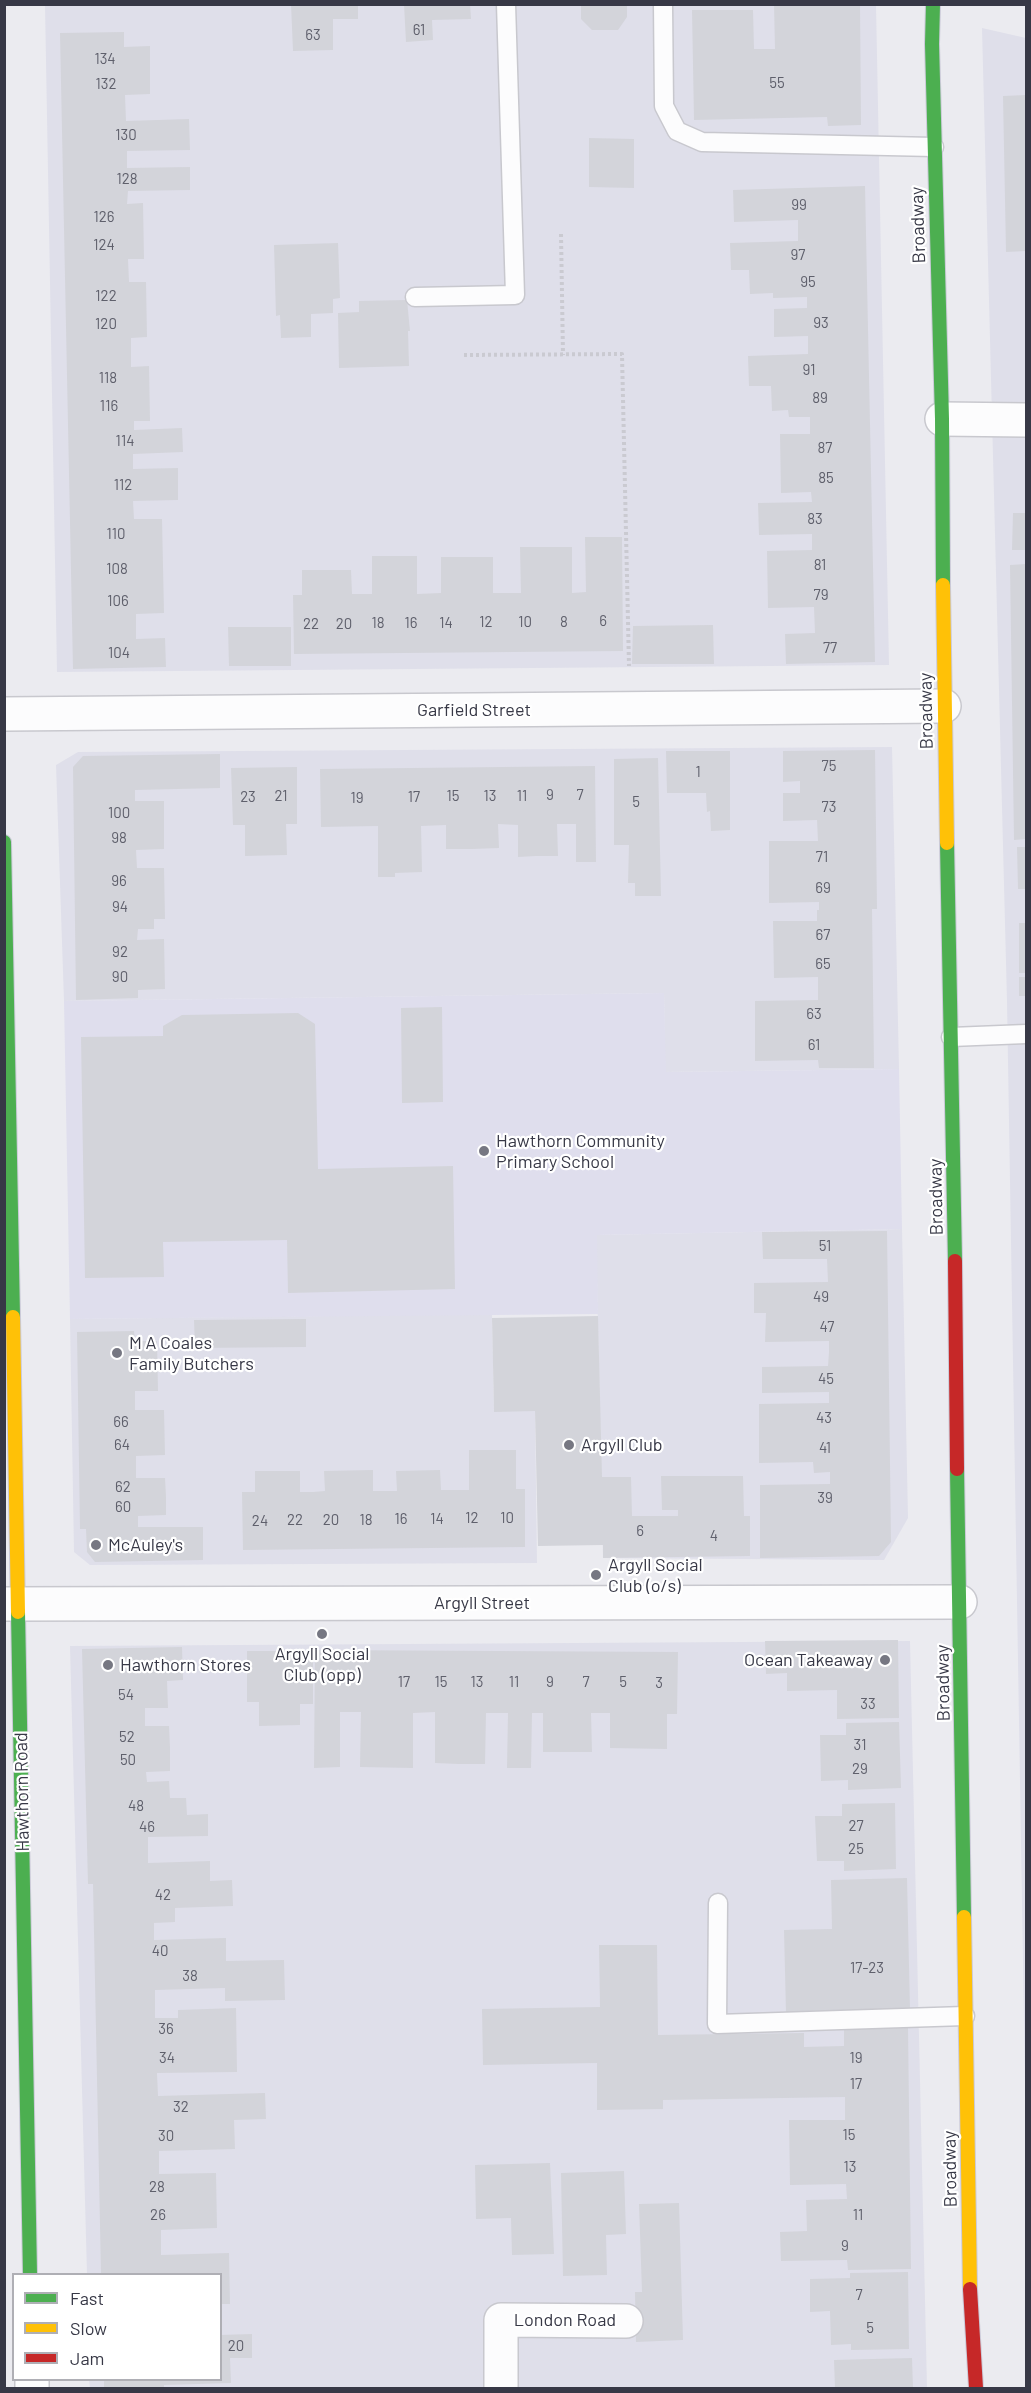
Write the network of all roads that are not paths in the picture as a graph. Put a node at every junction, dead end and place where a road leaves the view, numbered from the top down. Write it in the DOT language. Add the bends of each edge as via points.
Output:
graph roads {
  1 [pos="506,4"];
  2 [pos="663,4"];
  3 [pos="933,4"];
  4 [pos="934,147"];
  5 [pos="415,297"];
  6 [pos="942,419"];
  7 [pos="1026,420"];
  8 [pos="944,706"];
  9 [pos="4,714"];
  10 [pos="4,843"];
  11 [pos="1026,1034"];
  12 [pos="951,1037"];
  13 [pos="960,1602"];
  14 [pos="12,1604"];
  15 [pos="718,1903"];
  16 [pos="965,2016"];
  17 [pos="30,2273"];
  18 [pos="626,2320"];
  19 [pos="501,2388"];
  20 [pos="976,2388"];
  1 -- 5 [label="lane" via="515,295"];
  2 -- 4 [label="lane" via="664,106 677,131 702,142"];
  3 -- 4 [label="street, Broadway"];
  4 -- 6 [label="street, Broadway"];
  6 -- 7 [label="street"];
  6 -- 8 [label="street, Broadway"];
  8 -- 9 [label="street, Garfield Street"];
  8 -- 12 [label="street, Broadway"];
  10 -- 14 [label="street, Hawthorn Road"];
  11 -- 12 [label="lane"];
  12 -- 13 [label="street, Broadway"];
  13 -- 14 [label="street, Argyll Street"];
  13 -- 16 [label="street, Broadway"];
  14 -- 17 [label="street, Hawthorn Road"];
  15 -- 16 [label="lane" via="717,2024"];
  16 -- 20 [label="street, Broadway" via="970,2313"];
  18 -- 19 [label="street, London Road" via="501,2320"];
}
